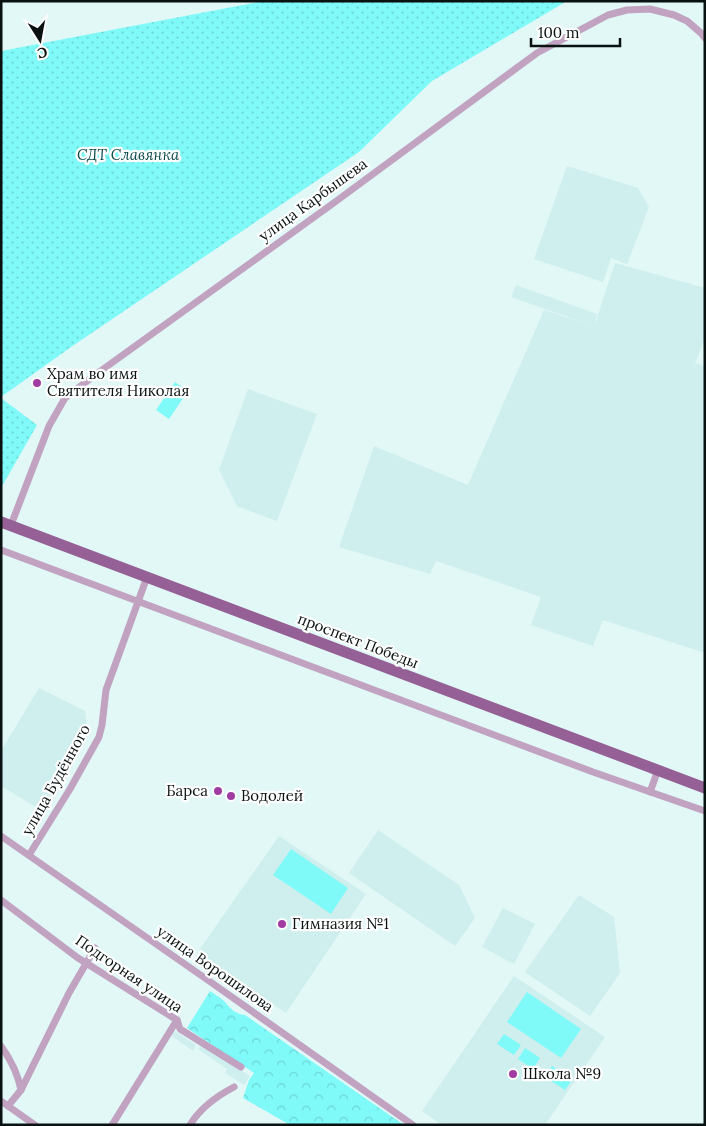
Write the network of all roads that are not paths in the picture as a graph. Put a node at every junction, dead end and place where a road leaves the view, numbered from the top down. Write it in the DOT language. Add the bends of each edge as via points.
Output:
graph roads {
  1 [pos="705,38"];
  2 [pos="6,523"];
  3 [pos="1,550"];
  4 [pos="147,577"];
  5 [pos="137,602"];
  6 [pos="658,770"];
  7 [pos="705,788"];
  8 [pos="650,792"];
  9 [pos="705,811"];
  10 [pos="1,836"];
  11 [pos="29,855"];
  12 [pos="1,900"];
  13 [pos="95,948"];
  14 [pos="86,962"];
  15 [pos="177,1020"];
  16 [pos="1,1046"];
  17 [pos="241,1068"];
  18 [pos="234,1087"];
  19 [pos="21,1090"];
  20 [pos="1,1101"];
  21 [pos="8,1106"];
  22 [pos="35,1125"];
  23 [pos="112,1125"];
  24 [pos="190,1125"];
  25 [pos="412,1125"];
  1 -- 2 [label="street, улица Карбышева" via="687,21 674,15 650,9 627,10 608,15 537,53 65,398 49,426"];
  2 -- 4 [label="main road, проспект Победы"];
  3 -- 5 [label="street"];
  4 -- 5 [label="street, улица Будённого"];
  4 -- 6 [label="main road, проспект Победы"];
  5 -- 8 [label="street"];
  5 -- 11 [label="street, улица Будённого" via="106,690 99,737"];
  6 -- 7 [label="main road, проспект Победы"];
  6 -- 8 [label="street"];
  8 -- 9 [label="street"];
  10 -- 11 [label="street, улица Ворошилова"];
  11 -- 25 [label="street, улица Ворошилова"];
  12 -- 14 [label="street, Подгорная улица"];
  13 -- 14 [label="street"];
  14 -- 15 [label="street, Подгорная улица"];
  14 -- 19 [label="street"];
  15 -- 17 [label="street, Подгорная улица" via="180,1029"];
  15 -- 23 [label="street"];
  16 -- 19 [label="street" via="18,1076"];
  18 -- 24 [label="street" via="220,1094 195,1116"];
  19 -- 21 [label="street"];
  20 -- 21 [label="street"];
  21 -- 22 [label="street"];
}
